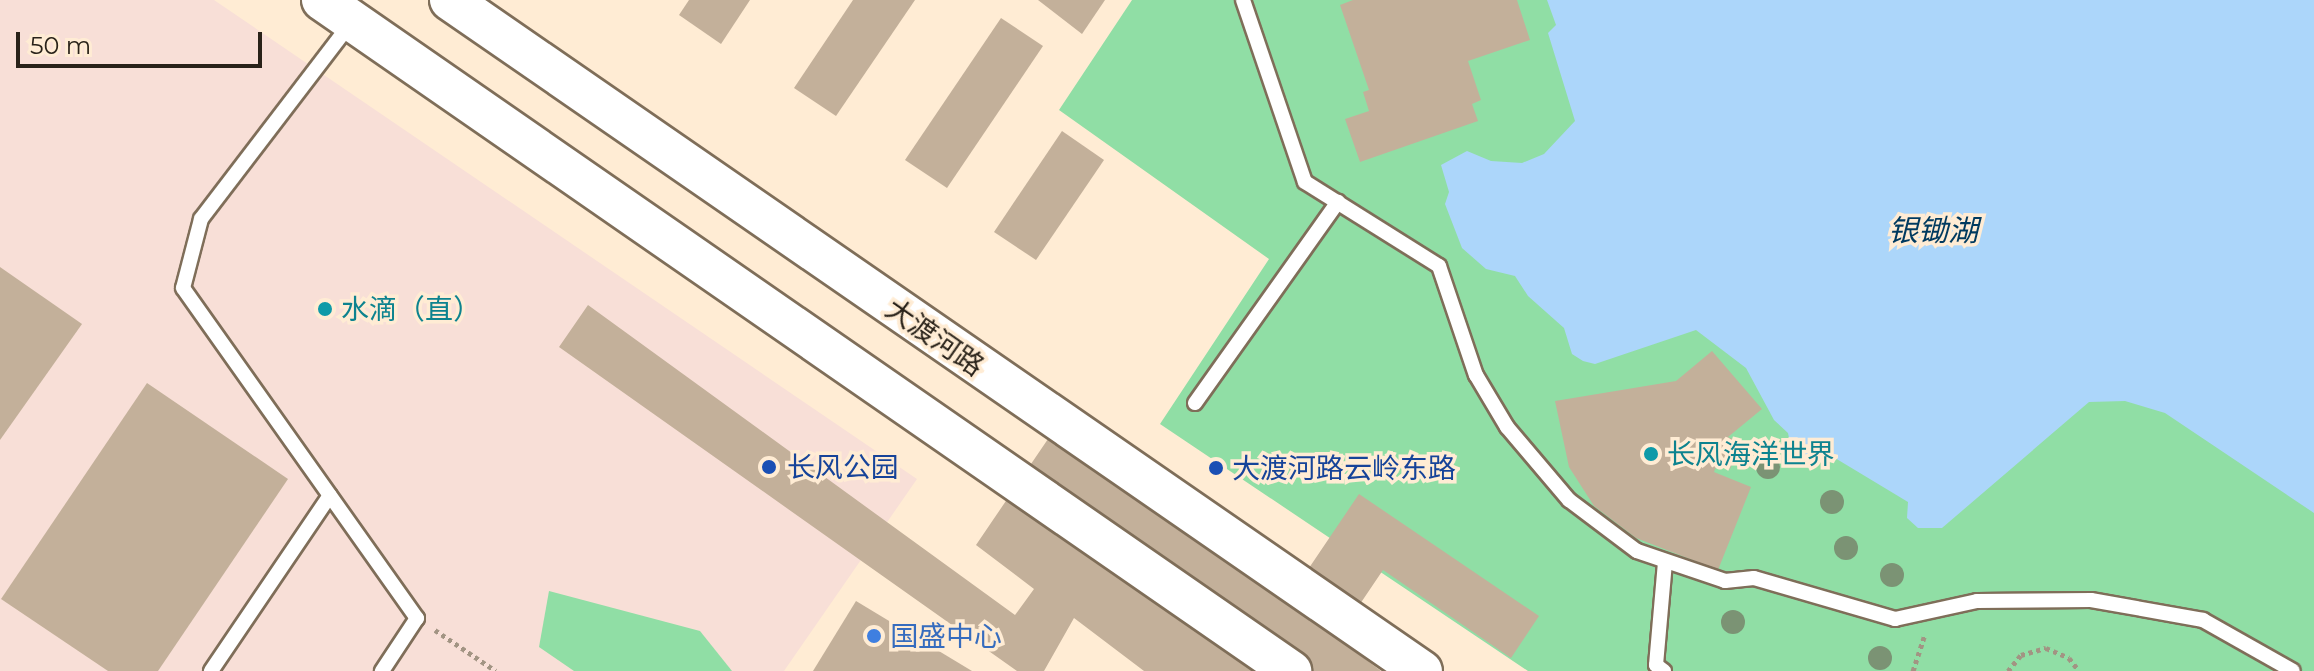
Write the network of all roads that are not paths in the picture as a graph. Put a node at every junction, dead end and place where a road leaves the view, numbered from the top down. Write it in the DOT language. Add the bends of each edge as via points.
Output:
graph roads {
  1 [pos="450,0"];
  2 [pos="1243,0"];
  3 [pos="338,10"];
  4 [pos="1338,202"];
  5 [pos="1195,403"];
  6 [pos="330,495"];
  7 [pos="1665,563"];
  8 [pos="211,671"];
  9 [pos="382,671"];
  10 [pos="1291,671"];
  11 [pos="1422,671"];
  12 [pos="1664,671"];
  13 [pos="2293,671"];
  1 -- 11 [label="main road, 大渡河路"];
  2 -- 4 [label="lane" via="1305,182"];
  3 -- 6 [label="lane" via="201,219 183,288"];
  3 -- 10 [label="main road"];
  4 -- 5 [label="lane"];
  4 -- 7 [label="lane" via="1439,266 1476,375 1507,427 1569,500 1637,551"];
  6 -- 8 [label="lane"];
  6 -- 9 [label="lane" via="417,618"];
  7 -- 12 [label="lane" via="1656,665"];
  7 -- 13 [label="lane" via="1725,581 1754,578 1895,619 1977,601 2091,600 2203,620"];
}
